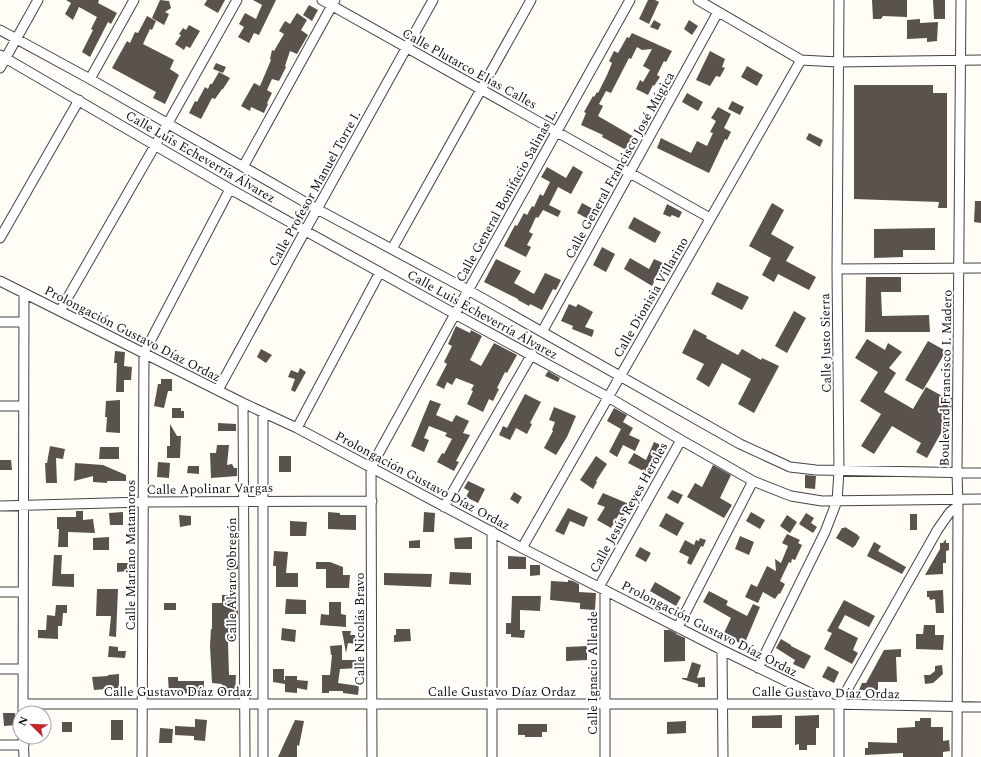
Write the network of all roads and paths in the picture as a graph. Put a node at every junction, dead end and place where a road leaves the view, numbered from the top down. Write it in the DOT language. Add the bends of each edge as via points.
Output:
graph roads {
  1 [pos="38,0"];
  2 [pos="134,0"];
  3 [pos="237,0"];
  4 [pos="322,0"];
  5 [pos="433,0"];
  6 [pos="531,0"];
  7 [pos="630,0"];
  8 [pos="698,0"];
  9 [pos="839,0"];
  10 [pos="961,0"];
  11 [pos="333,3"];
  12 [pos="718,12"];
  13 [pos="0,30"];
  14 [pos="17,38"];
  15 [pos="407,48"];
  16 [pos="3,56"];
  17 [pos="801,60"];
  18 [pos="961,60"];
  19 [pos="981,60"];
  20 [pos="838,62"];
  21 [pos="0,68"];
  22 [pos="90,79"];
  23 [pos="481,89"];
  24 [pos="78,100"];
  25 [pos="168,124"];
  26 [pos="557,132"];
  27 [pos="156,144"];
  28 [pos="243,167"];
  29 [pos="630,172"];
  30 [pos="230,189"];
  31 [pos="317,209"];
  32 [pos="710,218"];
  33 [pos="305,230"];
  34 [pos="0,238"];
  35 [pos="392,249"];
  36 [pos="837,268"];
  37 [pos="959,268"];
  38 [pos="981,268"];
  39 [pos="380,272"];
  40 [pos="0,281"];
  41 [pos="468,290"];
  42 [pos="24,293"];
  43 [pos="60,311"];
  44 [pos="455,314"];
  45 [pos="0,322"];
  46 [pos="24,322"];
  47 [pos="542,332"];
  48 [pos="144,353"];
  49 [pos="532,354"];
  50 [pos="620,376"];
  51 [pos="218,390"];
  52 [pos="608,397"];
  53 [pos="243,403"];
  54 [pos="0,406"];
  55 [pos="23,406"];
  56 [pos="263,412"];
  57 [pos="297,428"];
  58 [pos="681,440"];
  59 [pos="371,467"];
  60 [pos="839,471"];
  61 [pos="957,472"];
  62 [pos="981,473"];
  63 [pos="754,481"];
  64 [pos="981,499"];
  65 [pos="372,500"];
  66 [pos="244,501"];
  67 [pos="263,501"];
  68 [pos="837,501"];
  69 [pos="144,502"];
  70 [pos="958,502"];
  71 [pos="0,506"];
  72 [pos="23,506"];
  73 [pos="444,507"];
  74 [pos="492,531"];
  75 [pos="522,548"];
  76 [pos="602,588"];
  77 [pos="0,592"];
  78 [pos="23,592"];
  79 [pos="678,627"];
  80 [pos="722,650"];
  81 [pos="758,668"];
  82 [pos="0,669"];
  83 [pos="22,669"];
  84 [pos="142,704"];
  85 [pos="245,704"];
  86 [pos="264,704"];
  87 [pos="372,704"];
  88 [pos="492,704"];
  89 [pos="606,704"];
  90 [pos="724,704"];
  91 [pos="836,704"];
  92 [pos="23,705"];
  93 [pos="52,707"];
  94 [pos="957,707"];
  95 [pos="981,707"];
  96 [pos="12,743"];
  97 [pos="0,745"];
  98 [pos="24,745"];
  99 [pos="24,757"];
  100 [pos="142,757"];
  101 [pos="245,757"];
  102 [pos="263,757"];
  103 [pos="372,757"];
  104 [pos="492,757"];
  105 [pos="606,757"];
  106 [pos="723,757"];
  107 [pos="839,757"];
  108 [pos="957,757"];
  1 -- 14 [label="street"];
  2 -- 22 [label="street"];
  3 -- 25 [label="street"];
  4 -- 11 [label="street, Calle Plutarco Elías Calles"];
  5 -- 15 [label="street, Calle Profesor Manuel Torre I."];
  6 -- 23 [label="street"];
  7 -- 26 [label="street, Calle General Bonifacio Salinas L."];
  8 -- 12 [label="street"];
  9 -- 20 [label="street, Calle Justo Sierra"];
  10 -- 18 [label="street, Boulevard Francisco I. Madero"];
  11 -- 15 [label="street, Calle Plutarco Elías Calles"];
  11 -- 28 [label="street"];
  12 -- 17 [label="street"];
  12 -- 29 [label="street, Calle General Francisco José Múgica"];
  13 -- 14 [label="street, Calle Luis Echeverría Álvarez"];
  14 -- 16 [label="street"];
  14 -- 22 [label="street, Calle Luis Echeverría Álvarez"];
  15 -- 23 [label="street, Calle Plutarco Elías Calles"];
  15 -- 31 [label="street, Calle Profesor Manuel Torre I."];
  16 -- 21 [label="street"];
  16 -- 24 [label="street, Calle Luis Echeverría Álvarez"];
  17 -- 20 [label="street"];
  17 -- 32 [label="street, Calle Dionisia Villarino"];
  18 -- 19 [label="street"];
  18 -- 20 [label="street"];
  18 -- 37 [label="street, Boulevard Francisco I. Madero"];
  20 -- 36 [label="street, Calle Justo Sierra"];
  22 -- 25 [label="street, Calle Luis Echeverría Álvarez"];
  23 -- 26 [label="street, Calle Plutarco Elías Calles"];
  23 -- 35 [label="street"];
  24 -- 27 [label="street, Calle Luis Echeverría Álvarez"];
  24 -- 34 [label="street"];
  25 -- 27 [label="street"];
  25 -- 28 [label="street, Calle Luis Echeverría Álvarez"];
  26 -- 29 [label="street, Calle Plutarco Elías Calles"];
  26 -- 41 [label="street, Calle General Bonifacio Salinas L."];
  27 -- 30 [label="street, Calle Luis Echeverría Álvarez"];
  27 -- 43 [label="street"];
  28 -- 31 [label="street, Calle Luis Echeverría Álvarez"];
  29 -- 32 [label="street, Calle Plutarco Elías Calles"];
  29 -- 47 [label="street, Calle General Francisco José Múgica"];
  30 -- 33 [label="street, Calle Luis Echeverría Álvarez"];
  30 -- 48 [label="street"];
  31 -- 33 [label="street, Calle Profesor Manuel Torre I."];
  31 -- 35 [label="street, Calle Luis Echeverría Álvarez"];
  32 -- 50 [label="street, Calle Dionisia Villarino"];
  33 -- 39 [label="street, Calle Luis Echeverría Álvarez"];
  33 -- 51 [label="street, Calle Profesor Manuel Torre I."];
  35 -- 41 [label="street, Calle Luis Echeverría Álvarez"];
  36 -- 37 [label="street"];
  36 -- 60 [label="street, Calle Justo Sierra"];
  37 -- 38 [label="street"];
  37 -- 61 [label="street, Boulevard Francisco I. Madero"];
  39 -- 44 [label="street, Calle Luis Echeverría Álvarez"];
  39 -- 57 [label="street"];
  40 -- 42 [label="street, Prolongación Gustavo Díaz Ordaz"];
  41 -- 44 [label="street, Calle General Bonifacio Salinas L."];
  41 -- 47 [label="street, Calle Luis Echeverría Álvarez"];
  42 -- 43 [label="street, Prolongación Gustavo Díaz Ordaz"];
  42 -- 46 [label="street"];
  43 -- 48 [label="street, Prolongación Gustavo Díaz Ordaz"];
  44 -- 49 [label="street, Calle Luis Echeverría Álvarez"];
  44 -- 59 [label="street, Calle General Bonifacio Salinas L."];
  45 -- 46 [label="street"];
  46 -- 55 [label="street"];
  47 -- 50 [label="street, Calle Luis Echeverría Álvarez"];
  48 -- 51 [label="street, Prolongación Gustavo Díaz Ordaz"];
  48 -- 69 [label="street, Calle Mariano Matamoros"];
  49 -- 52 [label="street, Calle Luis Echeverría Álvarez"];
  49 -- 73 [label="street"];
  50 -- 52 [label="street, Calle Dionisia Villarino"];
  50 -- 60 [label="street, Calle Luis Echeverría Álvarez" via="740,444 778,462 802,469"];
  51 -- 53 [label="street, Prolongación Gustavo Díaz Ordaz"];
  52 -- 58 [label="street, Calle Luis Echeverría Álvarez"];
  52 -- 75 [label="street, Calle Dionisia Villarino"];
  53 -- 56 [label="street, Prolongación Gustavo Díaz Ordaz"];
  53 -- 66 [label="street, Calle Álvaro Obregón"];
  54 -- 55 [label="street"];
  55 -- 72 [label="street"];
  56 -- 57 [label="street, Prolongación Gustavo Díaz Ordaz"];
  56 -- 67 [label="street"];
  57 -- 59 [label="street, Prolongación Gustavo Díaz Ordaz"];
  58 -- 63 [label="street, Calle Luis Echeverría Álvarez"];
  58 -- 76 [label="street, Calle Jesús Reyes Heroles"];
  59 -- 65 [label="street, Calle Nicolás Bravo"];
  59 -- 73 [label="street, Prolongación Gustavo Díaz Ordaz"];
  60 -- 61 [label="street, Calle Luis Echeverría Álvarez"];
  60 -- 68 [label="street, Calle Justo Sierra"];
  61 -- 62 [label="street, Calle Luis Echeverría Álvarez"];
  61 -- 70 [label="street, Boulevard Francisco I. Madero"];
  63 -- 68 [label="street, Calle Luis Echeverría Álvarez" via="791,496"];
  63 -- 79 [label="street"];
  64 -- 70 [label="street, Calle Luis Echeverría Álvarez"];
  65 -- 67 [label="street, Calle Apolinar Vargas"];
  65 -- 87 [label="street, Calle Nicolás Bravo"];
  66 -- 67 [label="street, Calle Apolinar Vargas"];
  66 -- 69 [label="street, Calle Apolinar Vargas"];
  66 -- 85 [label="street, Calle Álvaro Obregón"];
  67 -- 86 [label="street"];
  68 -- 70 [label="street, Calle Luis Echeverría Álvarez"];
  68 -- 81 [label="street, Calle Justo Sierra" via="825,532"];
  69 -- 72 [label="street, Calle Apolinar Vargas"];
  69 -- 84 [label="street, Calle Mariano Matamoros"];
  70 -- 91 [label="street" via="938,529"];
  70 -- 94 [label="street, Boulevard Francisco I. Madero"];
  71 -- 72 [label="street, Calle Apolinar Vargas"];
  72 -- 78 [label="street"];
  73 -- 74 [label="street, Prolongación Gustavo Díaz Ordaz"];
  74 -- 75 [label="street, Prolongación Gustavo Díaz Ordaz"];
  74 -- 88 [label="street"];
  75 -- 76 [label="street, Prolongación Gustavo Díaz Ordaz"];
  76 -- 79 [label="street, Prolongación Gustavo Díaz Ordaz"];
  76 -- 89 [label="street, Calle Ignacio Allende"];
  77 -- 78 [label="street"];
  78 -- 83 [label="street"];
  79 -- 80 [label="street, Prolongación Gustavo Díaz Ordaz"];
  80 -- 81 [label="street, Prolongación Gustavo Díaz Ordaz"];
  80 -- 90 [label="street"];
  81 -- 91 [label="street, Prolongación Gustavo Díaz Ordaz"];
  82 -- 83 [label="street"];
  83 -- 92 [label="street"];
  84 -- 85 [label="street, Calle Gustavo Díaz Ordaz"];
  84 -- 93 [label="street, Calle Gustavo Díaz Ordaz"];
  84 -- 100 [label="street, Calle Mariano Matamoros"];
  85 -- 86 [label="street, Calle Gustavo Díaz Ordaz"];
  85 -- 101 [label="street, Calle Álvaro Obregón"];
  86 -- 87 [label="street, Calle Gustavo Díaz Ordaz"];
  86 -- 102 [label="street"];
  87 -- 88 [label="street, Calle Gustavo Díaz Ordaz"];
  87 -- 103 [label="street, Calle Nicolás Bravo"];
  88 -- 89 [label="street, Calle Gustavo Díaz Ordaz"];
  88 -- 104 [label="street"];
  89 -- 90 [label="street, Calle Gustavo Díaz Ordaz"];
  89 -- 105 [label="street, Calle Ignacio Allende"];
  90 -- 91 [label="street, Calle Gustavo Díaz Ordaz"];
  90 -- 106 [label="street"];
  91 -- 94 [label="street, Calle Gustavo Díaz Ordaz"];
  91 -- 107 [label="street"];
  94 -- 95 [label="street, Calle Gustavo Díaz Ordaz"];
  94 -- 108 [label="street, Boulevard Francisco I. Madero"];
  96 -- 97 [label="street"];
  98 -- 99 [label="street"];
}
